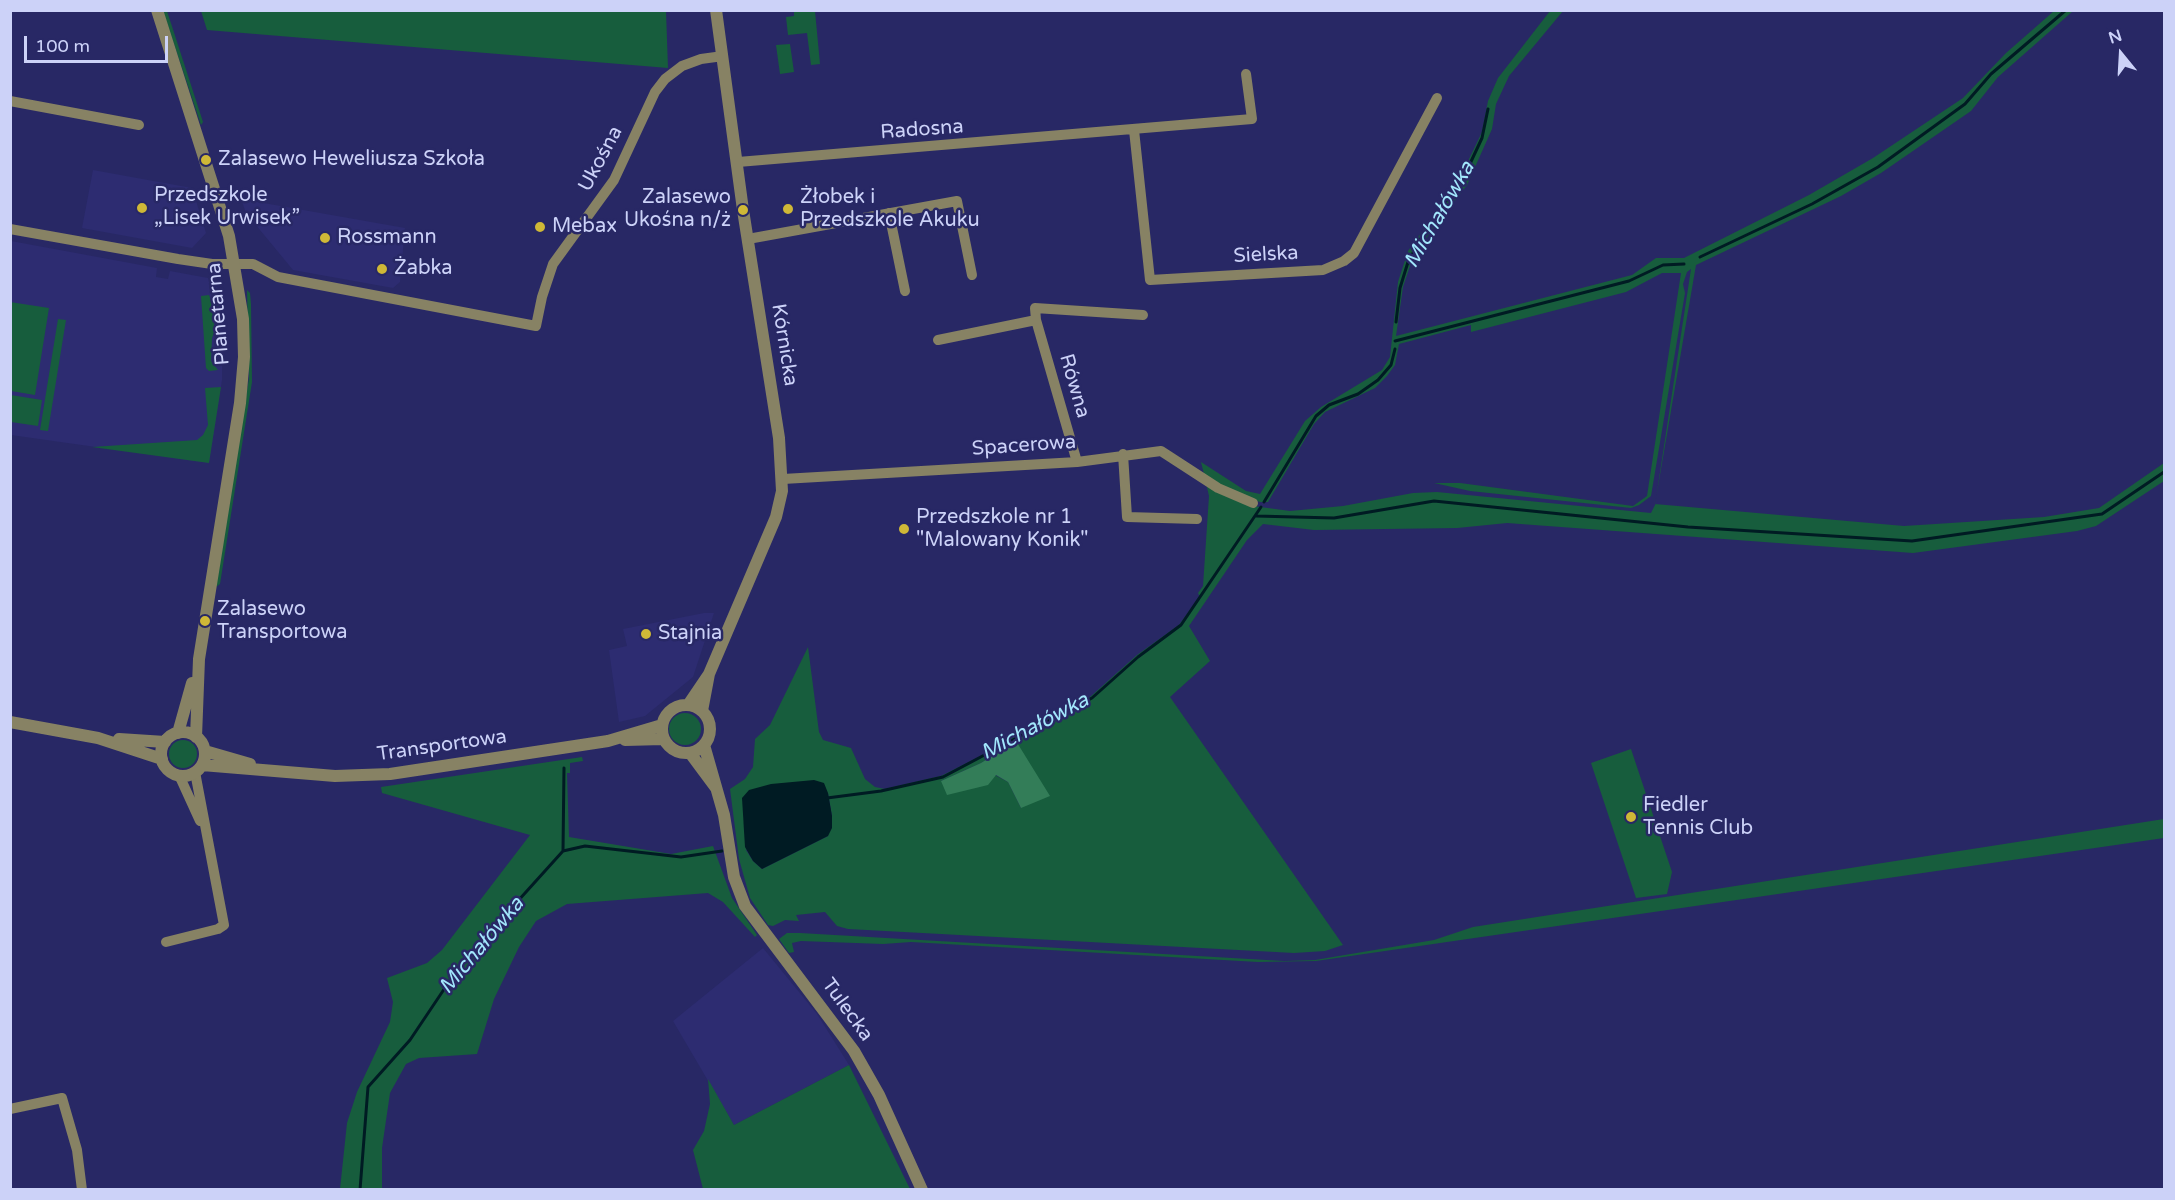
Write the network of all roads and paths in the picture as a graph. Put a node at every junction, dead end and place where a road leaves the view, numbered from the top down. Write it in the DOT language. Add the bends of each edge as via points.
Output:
graph roads {
  1 [pos="157,10"];
  2 [pos="716,10"];
  3 [pos="723,56"];
  4 [pos="1246,74"];
  5 [pos="1437,98"];
  6 [pos="10,101"];
  7 [pos="139,125"];
  8 [pos="1134,130"];
  9 [pos="738,162"];
  10 [pos="889,213"];
  11 [pos="10,229"];
  12 [pos="748,239"];
  13 [pos="236,265"];
  14 [pos="972,275"];
  15 [pos="905,291"];
  16 [pos="1143,315"];
  17 [pos="1036,320"];
  18 [pos="938,340"];
  19 [pos="1123,454"];
  20 [pos="1077,462"];
  21 [pos="783,479"];
  22 [pos="1253,503"];
  23 [pos="1197,519"];
  24 [pos="199,659"];
  25 [pos="709,674"];
  26 [pos="688,705"];
  27 [pos="702,711"];
  28 [pos="10,722"];
  29 [pos="662,725"];
  30 [pos="178,733"];
  31 [pos="196,737"];
  32 [pos="98,738"];
  33 [pos="663,739"];
  34 [pos="615,740"];
  35 [pos="165,742"];
  36 [pos="704,745"];
  37 [pos="205,751"];
  38 [pos="690,753"];
  39 [pos="162,759"];
  40 [pos="199,768"];
  41 [pos="274,771"];
  42 [pos="179,775"];
  43 [pos="716,789"];
  44 [pos="204,830"];
  45 [pos="166,942"];
  46 [pos="10,1109"];
  47 [pos="82,1190"];
  48 [pos="922,1190"];
  1 -- 13 [label="street, Planetarna"];
  2 -- 3 [label="street, Kórnicka"];
  3 -- 9 [label="street, Kórnicka"];
  3 -- 13 [label="street, Ukośna" via="682,66 655,92 614,180 553,264 536,326 278,277 253,264"];
  4 -- 8 [label="street, Radosna" via="1252,118"];
  5 -- 8 [label="street, Sielska" via="1354,253 1323,270 1150,280"];
  6 -- 7 [label="street"];
  8 -- 9 [label="street, Radosna"];
  9 -- 12 [label="street, Kórnicka"];
  10 -- 12 [label="street"];
  10 -- 14 [label="street" via="957,201"];
  10 -- 15 [label="street"];
  11 -- 13 [label="street" via="178,259"];
  12 -- 21 [label="street, Kórnicka"];
  13 -- 24 [label="street, Planetarna" via="243,319 242,384"];
  16 -- 17 [label="street" via="1035,308"];
  17 -- 18 [label="street"];
  17 -- 20 [label="street, Równa"];
  19 -- 20 [label="street, Spacerowa"];
  19 -- 22 [label="street, Spacerowa" via="1161,451 1218,488"];
  19 -- 23 [label="street" via="1127,517"];
  20 -- 21 [label="street, Spacerowa"];
  21 -- 25 [label="street, Kórnicka" via="776,518"];
  24 -- 30 [label="street, Planetarna"];
  24 -- 31 [label="street, Planetarna"];
  25 -- 26 [label="street, Kórnicka"];
  25 -- 27 [label="street, Kórnicka"];
  26 -- 27 [label="street"];
  26 -- 29 [label="street" via="668,712"];
  27 -- 36 [label="street" via="710,728"];
  28 -- 32 [label="street"];
  29 -- 33 [label="street"];
  29 -- 34 [label="street, Transportowa"];
  30 -- 31 [label="street"];
  30 -- 35 [label="street"];
  31 -- 37 [label="street"];
  32 -- 35 [label="street"];
  32 -- 39 [label="street"];
  33 -- 34 [label="street, Transportowa"];
  33 -- 38 [label="street" via="674,751"];
  34 -- 41 [label="street, Transportowa" via="390,774 335,776"];
  35 -- 39 [label="street"];
  36 -- 38 [label="street"];
  36 -- 43 [label="street"];
  37 -- 40 [label="street"];
  37 -- 41 [label="street, Transportowa"];
  38 -- 43 [label="street"];
  39 -- 42 [label="street" via="170,771"];
  40 -- 41 [label="street, Transportowa"];
  40 -- 42 [label="street"];
  40 -- 44 [label="street"];
  42 -- 44 [label="street"];
  43 -- 48 [label="street, Tulecka" via="745,906 829,1015 864,1068"];
  44 -- 45 [label="street" via="225,925"];
  46 -- 47 [label="street" via="62,1098 77,1150"];
}
